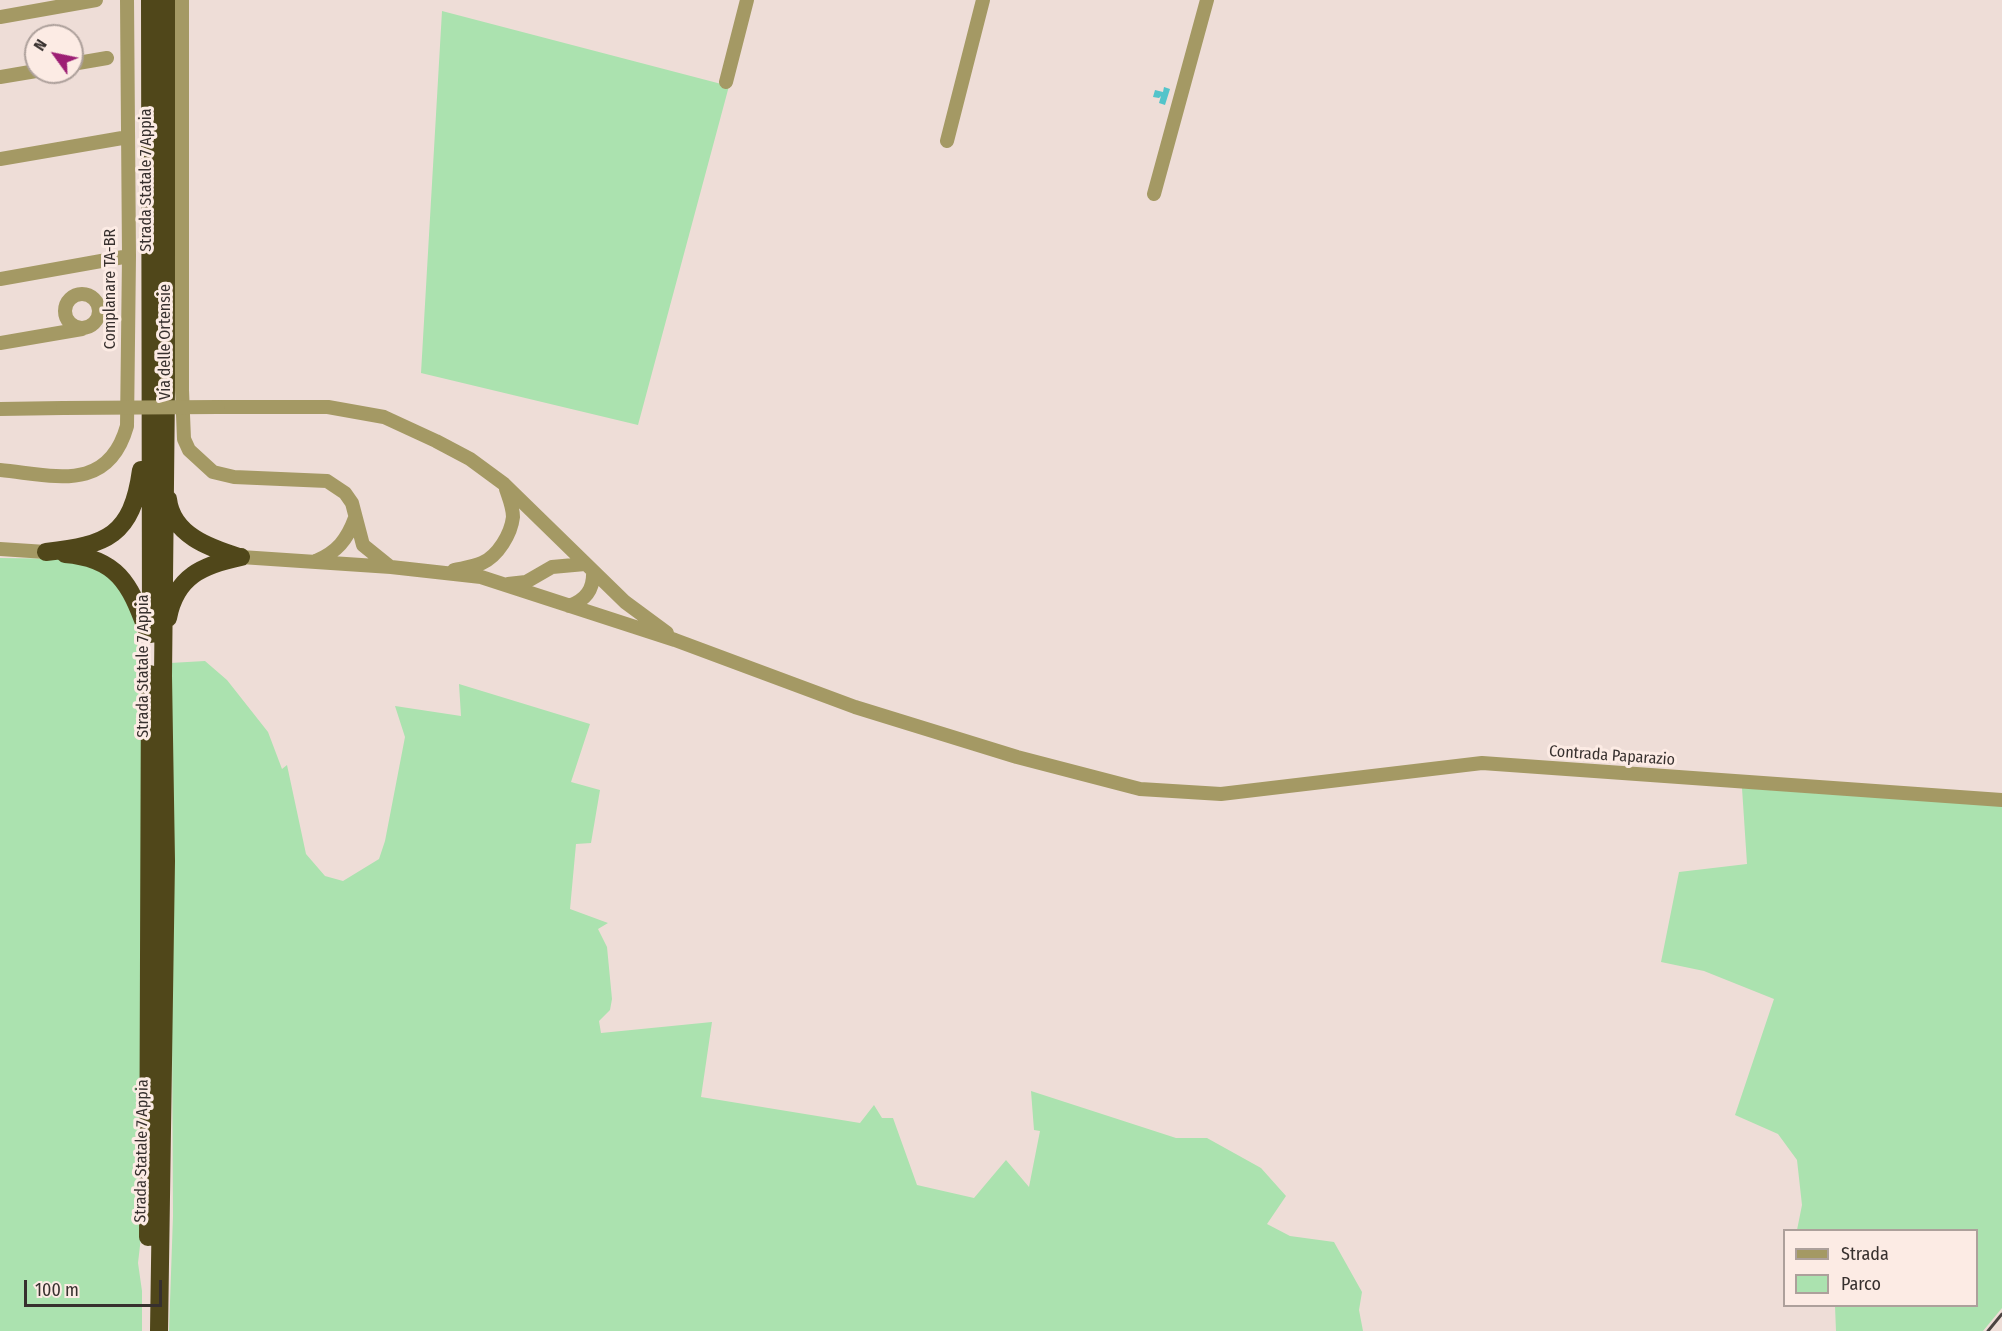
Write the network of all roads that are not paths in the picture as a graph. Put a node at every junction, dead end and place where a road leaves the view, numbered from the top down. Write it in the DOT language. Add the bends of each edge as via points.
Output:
graph roads {
  1 [pos="96,0"];
  2 [pos="127,0"];
  3 [pos="150,0"];
  4 [pos="166,0"];
  5 [pos="182,0"];
  6 [pos="747,0"];
  7 [pos="983,0"];
  8 [pos="1207,0"];
  9 [pos="0,17"];
  10 [pos="107,58"];
  11 [pos="84,62"];
  12 [pos="24,73"];
  13 [pos="0,77"];
  14 [pos="726,82"];
  15 [pos="128,137"];
  16 [pos="947,141"];
  17 [pos="0,159"];
  18 [pos="1154,194"];
  19 [pos="129,256"];
  20 [pos="0,279"];
  21 [pos="82,329"];
  22 [pos="0,343"];
  23 [pos="0,409"];
  24 [pos="149,422"];
  25 [pos="164,451"];
  26 [pos="0,470"];
  27 [pos="504,484"];
  28 [pos="355,534"];
  29 [pos="0,549"];
  30 [pos="46,552"];
  31 [pos="241,557"];
  32 [pos="314,562"];
  33 [pos="351,565"];
  34 [pos="391,567"];
  35 [pos="589,567"];
  36 [pos="444,572"];
  37 [pos="505,584"];
  38 [pos="569,606"];
  39 [pos="675,640"];
  40 [pos="151,641"];
  41 [pos="163,676"];
  42 [pos="2002,800"];
  43 [pos="147,1331"];
  44 [pos="159,1331"];
  1 -- 9 [label="street"];
  2 -- 15 [label="street, Complanare TA-BR"];
  3 -- 24 [label="highway, Strada Statale 7 Appia"];
  4 -- 25 [label="highway, Strada Statale 7 Appia"];
  5 -- 28 [label="street, Via delle Ortensie" via="184,439 189,450 213,472 234,477 327,481 352,503"];
  6 -- 14 [label="street"];
  7 -- 16 [label="street"];
  8 -- 18 [label="street"];
  10 -- 11 [label="street"];
  12 -- 13 [label="street"];
  15 -- 17 [label="street"];
  15 -- 19 [label="street, Complanare TA-BR"];
  19 -- 20 [label="street"];
  19 -- 26 [label="street, Complanare TA-BR" via="127,426 116,453 103,466 77,476"];
  21 -- 22 [label="street"];
  23 -- 27 [label="street, bridge" via="328,407 384,417 470,459"];
  24 -- 30 [label="highway" via="138,492 124,521 112,535 97,543"];
  24 -- 40 [label="highway, Strada Statale 7 Appia"];
  25 -- 31 [label="highway" via="169,506 177,524 213,549"];
  25 -- 41 [label="highway, Strada Statale 7 Appia"];
  27 -- 35 [label="street"];
  27 -- 36 [label="street" via="513,517 498,552 483,563"];
  28 -- 32 [label="street" via="329,556"];
  28 -- 33 [label="street" via="349,549"];
  28 -- 34 [label="street"];
  29 -- 30 [label="street"];
  30 -- 40 [label="highway" via="94,559 123,579 134,595"];
  31 -- 32 [label="street"];
  31 -- 41 [label="highway" via="202,568 178,590 170,608"];
  32 -- 33 [label="street"];
  33 -- 34 [label="street"];
  34 -- 36 [label="street"];
  35 -- 37 [label="street" via="563,564 526,582"];
  35 -- 38 [label="street" via="593,580 586,597"];
  35 -- 39 [label="street" via="625,602"];
  36 -- 37 [label="street"];
  37 -- 38 [label="street"];
  38 -- 39 [label="street"];
  39 -- 42 [label="street, Contrada Paparazio" via="855,707 1017,757 1140,789 1221,794 1482,763"];
  40 -- 43 [label="highway, Strada Statale 7 Appia"];
  41 -- 44 [label="highway, Strada Statale 7 Appia" via="166,861"];
}
